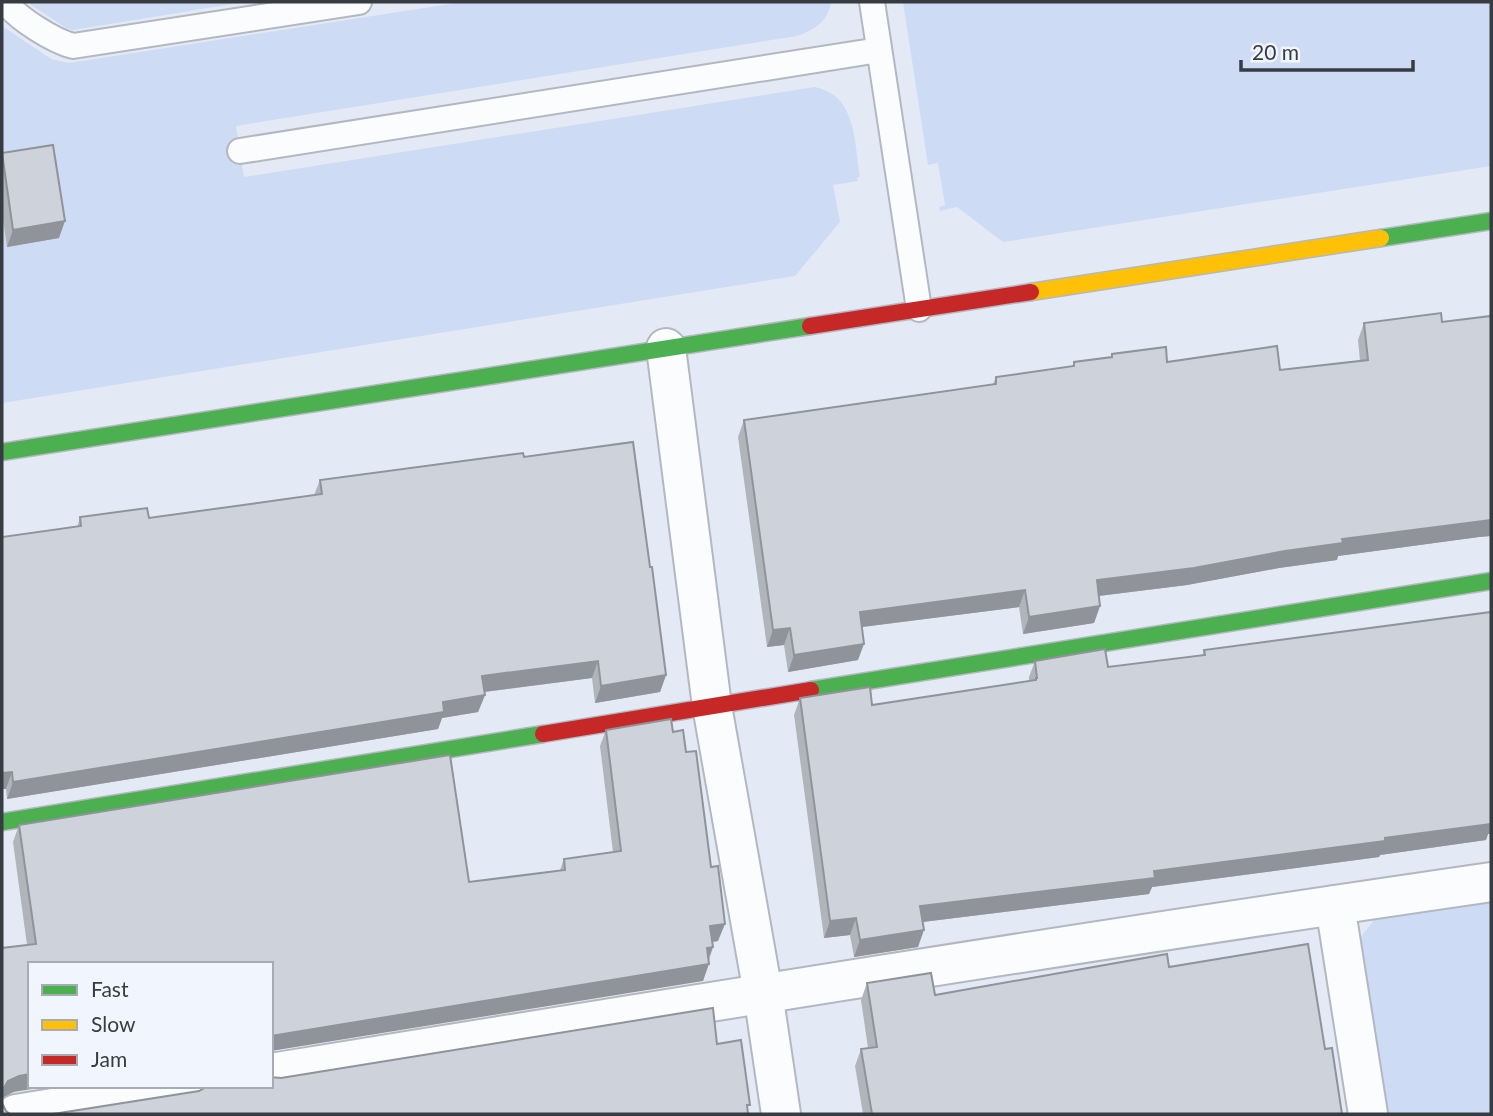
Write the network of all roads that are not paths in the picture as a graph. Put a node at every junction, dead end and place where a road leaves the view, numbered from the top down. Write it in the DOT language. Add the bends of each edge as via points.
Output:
graph roads {
  1 [pos="6,2"];
  2 [pos="359,2"];
  3 [pos="872,2"];
  4 [pos="879,50"];
  5 [pos="240,151"];
  6 [pos="1491,221"];
  7 [pos="919,309"];
  8 [pos="666,348"];
  9 [pos="2,452"];
  10 [pos="1491,581"];
  11 [pos="712,706"];
  12 [pos="2,822"];
  13 [pos="1491,882"];
  14 [pos="1335,905"];
  15 [pos="763,993"];
  16 [pos="273,1073"];
  17 [pos="177,1088"];
  18 [pos="16,1114"];
  19 [pos="781,1114"];
  20 [pos="1368,1114"];
  1 -- 2 [label="lane" via="14,13 73,46"];
  3 -- 4 [label="lane"];
  4 -- 5 [label="lane"];
  4 -- 7 [label="lane"];
  6 -- 7 [label="street"];
  7 -- 8 [label="street"];
  8 -- 9 [label="street"];
  8 -- 11 [label="street"];
  10 -- 11 [label="street"];
  11 -- 12 [label="street"];
  11 -- 15 [label="street"];
  13 -- 14 [label="street"];
  14 -- 15 [label="street"];
  14 -- 20 [label="street"];
  15 -- 16 [label="street"];
  15 -- 19 [label="street"];
  17 -- 18 [label="street"];
}
